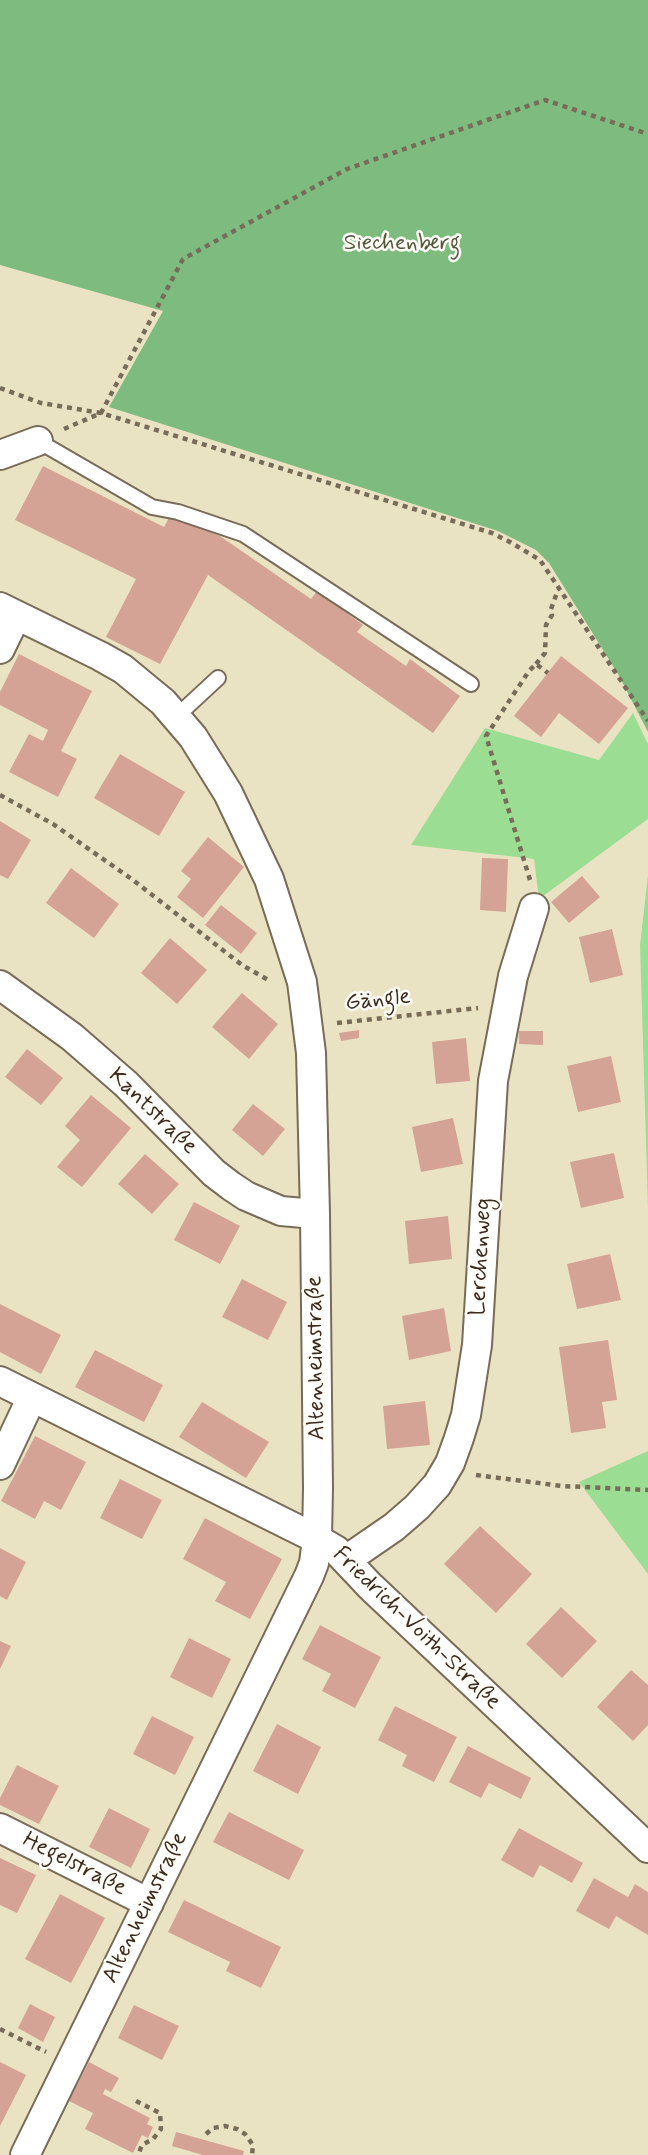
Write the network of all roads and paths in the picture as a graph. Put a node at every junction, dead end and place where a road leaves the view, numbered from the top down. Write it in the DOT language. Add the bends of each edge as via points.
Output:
graph roads {
  1 [pos="648,134"];
  2 [pos="0,388"];
  3 [pos="101,413"];
  4 [pos="38,441"];
  5 [pos="0,455"];
  6 [pos="558,590"];
  7 [pos="8,612"];
  8 [pos="0,649"];
  9 [pos="536,664"];
  10 [pos="548,673"];
  11 [pos="218,678"];
  12 [pos="471,684"];
  13 [pos="177,716"];
  14 [pos="648,721"];
  15 [pos="0,796"];
  16 [pos="534,908"];
  17 [pos="302,982"];
  18 [pos="0,985"];
  19 [pos="451,1010"];
  20 [pos="308,1026"];
  21 [pos="315,1214"];
  22 [pos="0,1381"];
  23 [pos="32,1397"];
  24 [pos="0,1465"];
  25 [pos="480,1477"];
  26 [pos="648,1490"];
  27 [pos="317,1539"];
  28 [pos="346,1560"];
  29 [pos="0,1828"];
  30 [pos="648,1848"];
  31 [pos="149,1903"];
  32 [pos="0,2029"];
  33 [pos="69,2064"];
  34 [pos="136,2101"];
  35 [pos="206,2134"];
  36 [pos="25,2155"];
  37 [pos="138,2155"];
  38 [pos="252,2155"];
  1 -- 3 [label="path" via="545,100 347,169 183,260"];
  2 -- 3 [label="path" via="41,403"];
  3 -- 4 [label="path"];
  3 -- 6 [label="path" via="492,533 540,560"];
  4 -- 5 [label="street"];
  4 -- 12 [label="lane" via="152,508 243,534"];
  6 -- 9 [label="path" via="546,625 545,653"];
  6 -- 14 [label="path"];
  7 -- 8 [label="street"];
  7 -- 13 [label="street, Altenheimstraße" via="123,669"];
  9 -- 10 [label="path"];
  9 -- 16 [label="path" via="486,736 517,833"];
  11 -- 13 [label="lane"];
  13 -- 17 [label="street, Altenheimstraße" via="212,765 248,832 269,879"];
  15 -- 17 [label="path" via="53,824 242,965 274,983"];
  16 -- 28 [label="street, Lerchenweg" via="513,976 494,1081 477,1345 466,1415 450,1463 437,1485 394,1527"];
  17 -- 20 [label="street, Altenheimstraße"];
  18 -- 21 [label="street, Kantstraße" via="72,1037 231,1186 281,1211"];
  19 -- 20 [label="path, Gängle"];
  20 -- 21 [label="street, Altenheimstraße"];
  21 -- 27 [label="street, Altenheimstraße"];
  22 -- 23 [label="street, Friedrich-Voith-Straße"];
  23 -- 24 [label="street"];
  23 -- 27 [label="street, Friedrich-Voith-Straße"];
  25 -- 26 [label="path"];
  27 -- 28 [label="street, Friedrich-Voith-Straße"];
  27 -- 31 [label="street, Altenheimstraße" via="309,1576"];
  28 -- 30 [label="street, Friedrich-Voith-Straße"];
  29 -- 31 [label="street, Hegelstraße"];
  31 -- 33 [label="street, Altenheimstraße"];
  32 -- 33 [label="path"];
  33 -- 36 [label="street, Altenheimstraße"];
  34 -- 37 [label="path" via="160,2113 161,2129 142,2145"];
  35 -- 38 [label="path" via="225,2126 237,2129 253,2145"];
}
